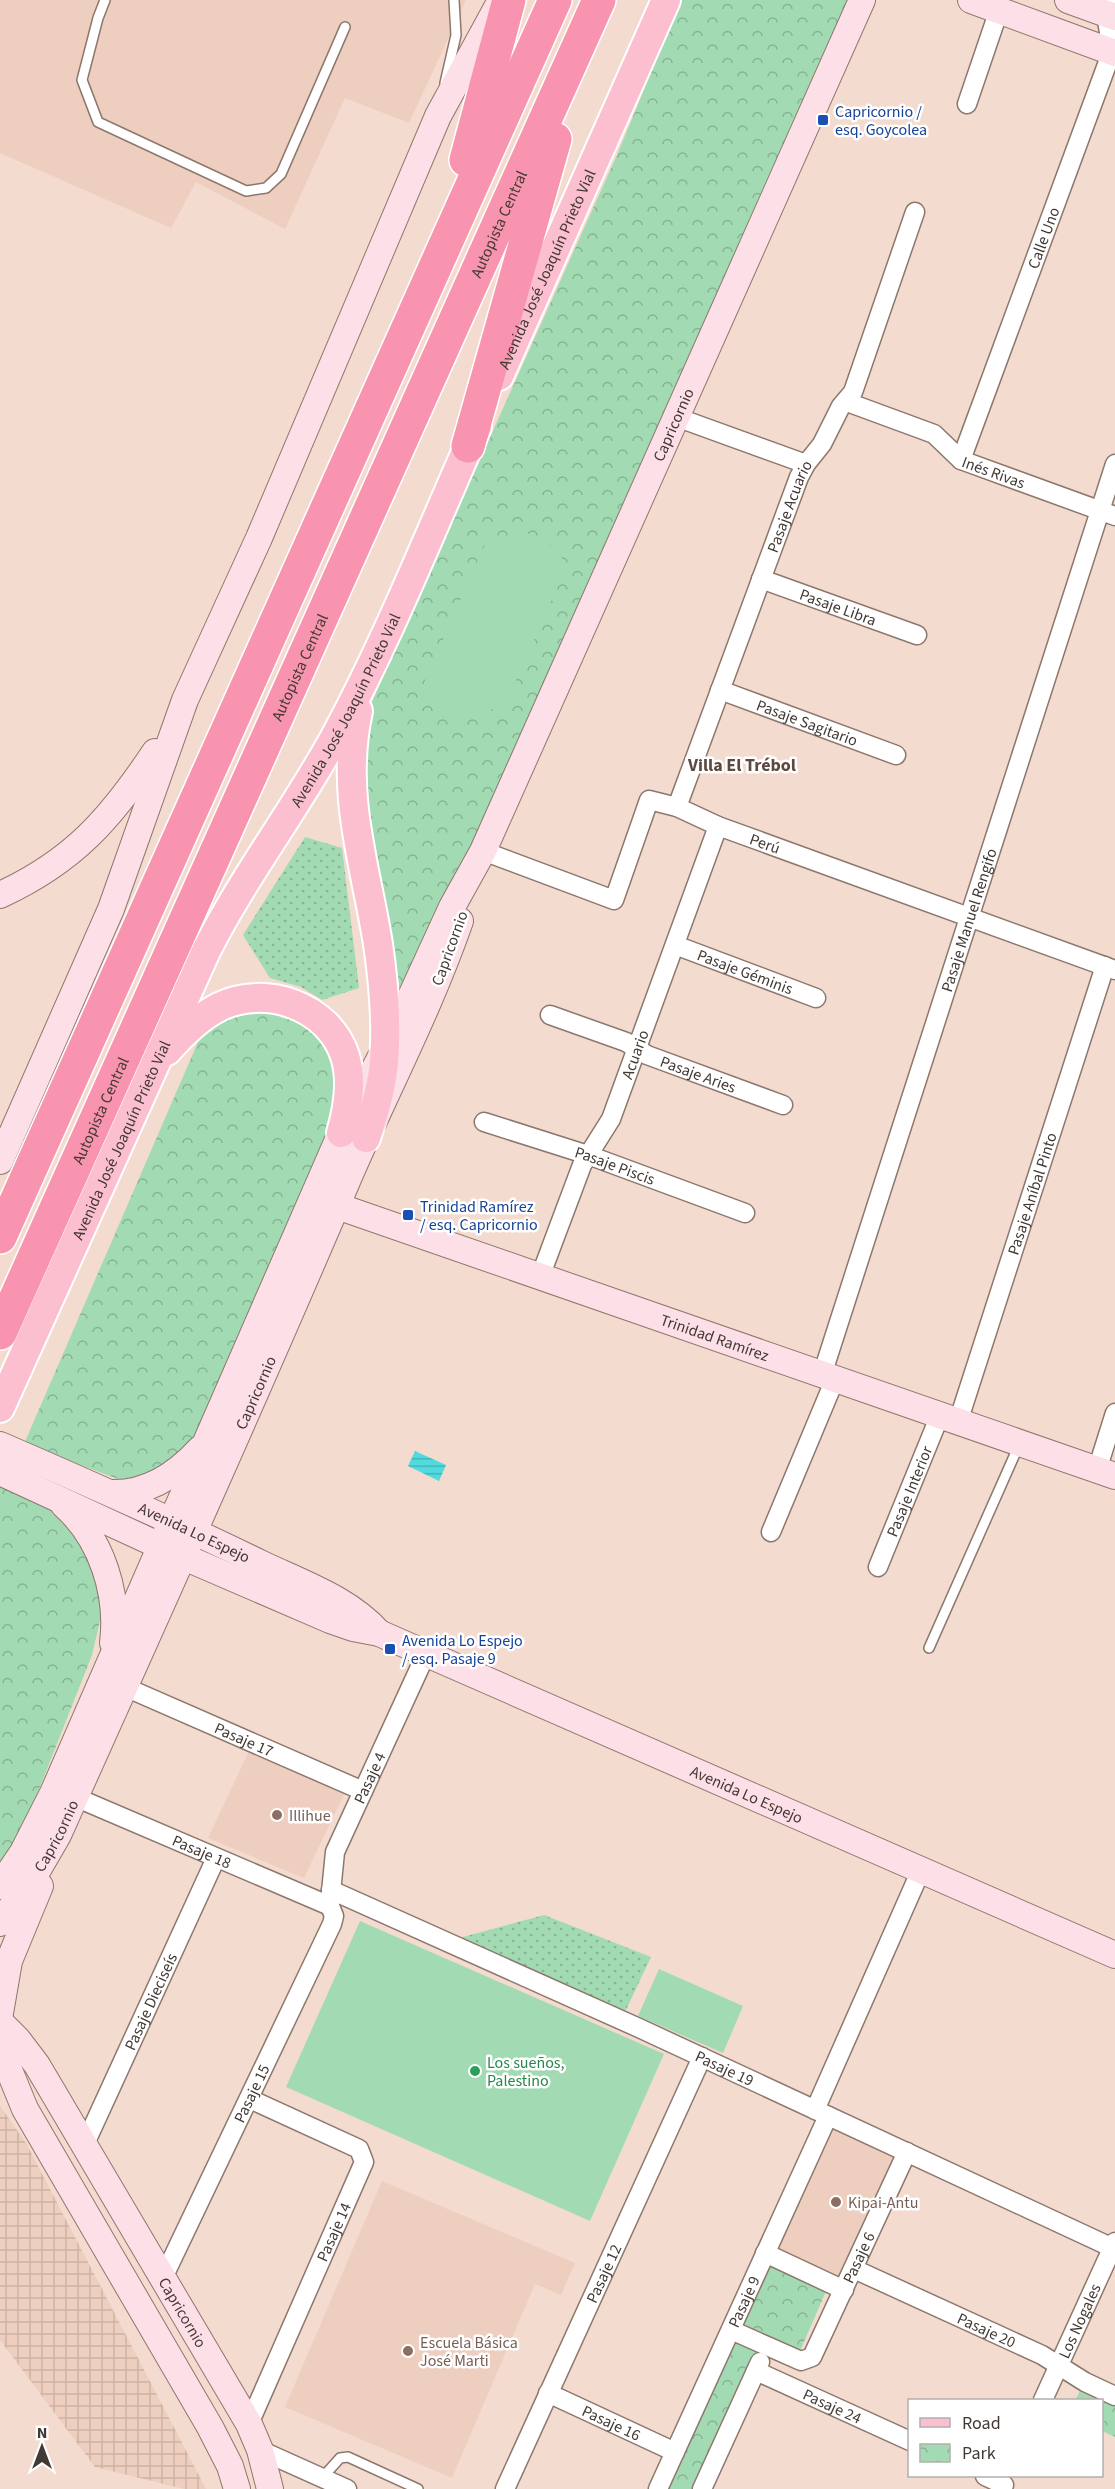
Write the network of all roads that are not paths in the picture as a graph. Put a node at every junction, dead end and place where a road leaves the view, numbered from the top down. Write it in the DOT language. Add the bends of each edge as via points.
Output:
graph roads {
  1 [pos="105,0"];
  2 [pos="454,0"];
  3 [pos="501,0"];
  4 [pos="509,0"];
  5 [pos="555,0"];
  6 [pos="666,0"];
  7 [pos="862,0"];
  8 [pos="971,0"];
  9 [pos="1068,0"];
  10 [pos="596,6"];
  11 [pos="999,10"];
  12 [pos="1110,10"];
  13 [pos="345,27"];
  14 [pos="1113,52"];
  15 [pos="967,104"];
  16 [pos="438,116"];
  17 [pos="915,212"];
  18 [pos="439,257"];
  19 [pos="847,402"];
  20 [pos="676,417"];
  21 [pos="468,446"];
  22 [pos="961,460"];
  23 [pos="806,464"];
  24 [pos="1115,464"];
  25 [pos="1108,513"];
  26 [pos="761,579"];
  27 [pos="917,635"];
  28 [pos="370,668"];
  29 [pos="720,690"];
  30 [pos="185,700"];
  31 [pos="896,755"];
  32 [pos="677,807"];
  33 [pos="718,826"];
  34 [pos="483,851"];
  35 [pos="0,895"];
  36 [pos="969,917"];
  37 [pos="675,945"];
  38 [pos="1110,968"];
  39 [pos="816,998"];
  40 [pos="550,1015"];
  41 [pos="637,1049"];
  42 [pos="385,1051"];
  43 [pos="152,1072"];
  44 [pos="783,1105"];
  45 [pos="484,1122"];
  46 [pos="353,1135"];
  47 [pos="588,1155"];
  48 [pos="0,1161"];
  49 [pos="311,1202"];
  50 [pos="337,1206"];
  51 [pos="745,1213"];
  52 [pos="0,1237"];
  53 [pos="540,1277"];
  54 [pos="0,1333"];
  55 [pos="828,1377"];
  56 [pos="0,1408"];
  57 [pos="1115,1413"];
  58 [pos="949,1418"];
  59 [pos="208,1440"];
  60 [pos="1020,1443"];
  61 [pos="0,1445"];
  62 [pos="0,1472"];
  63 [pos="1106,1473"];
  64 [pos="112,1493"];
  65 [pos="53,1495"];
  66 [pos="184,1526"];
  67 [pos="771,1532"];
  68 [pos="172,1551"];
  69 [pos="878,1567"];
  70 [pos="379,1633"];
  71 [pos="929,1648"];
  72 [pos="426,1654"];
  73 [pos="111,1661"];
  74 [pos="125,1687"];
  75 [pos="363,1791"];
  76 [pos="75,1797"];
  77 [pos="58,1835"];
  78 [pos="216,1858"];
  79 [pos="921,1870"];
  80 [pos="0,1886"];
  81 [pos="330,1898"];
  82 [pos="0,1923"];
  83 [pos="1115,1955"];
  84 [pos="0,2013"];
  85 [pos="0,2022"];
  86 [pos="0,2030"];
  87 [pos="702,2057"];
  88 [pos="250,2099"];
  89 [pos="822,2113"];
  90 [pos="84,2146"];
  91 [pos="907,2152"];
  92 [pos="1114,2246"];
  93 [pos="765,2253"];
  94 [pos="854,2269"];
  95 [pos="162,2280"];
  96 [pos="844,2290"];
  97 [pos="731,2330"];
  98 [pos="767,2346"];
  99 [pos="1058,2367"];
  100 [pos="756,2371"];
  101 [pos="548,2393"];
  102 [pos="1115,2396"];
  103 [pos="1043,2399"];
  104 [pos="249,2424"];
  105 [pos="210,2427"];
  106 [pos="908,2441"];
  107 [pos="260,2450"];
  108 [pos="675,2452"];
  109 [pos="990,2477"];
  110 [pos="322,2478"];
  111 [pos="1005,2483"];
  112 [pos="237,2489"];
  113 [pos="270,2489"];
  114 [pos="347,2489"];
  115 [pos="418,2489"];
  116 [pos="505,2489"];
  117 [pos="658,2489"];
  118 [pos="704,2489"];
  1 -- 13 [label="lane" via="81,80 98,122 246,191 266,188 281,174"];
  2 -- 16 [label="lane" via="456,35"];
  3 -- 16 [label="main road"];
  4 -- 18 [label="highway"];
  5 -- 18 [label="highway"];
  6 -- 21 [label="main road, Avenida José Joaquín Prieto Vial"];
  7 -- 20 [label="main road, Capricornio"];
  8 -- 11 [label="main road"];
  9 -- 12 [label="main road"];
  10 -- 21 [label="highway"];
  10 -- 54 [label="highway, Autopista Central"];
  11 -- 14 [label="main road"];
  11 -- 15 [label="street"];
  12 -- 14 [label="street, Calle Uno"];
  14 -- 22 [label="street, Calle Uno"];
  16 -- 30 [label="main road" via="259,538"];
  17 -- 19 [label="street, Pasaje Acuario"];
  18 -- 52 [label="highway"];
  19 -- 22 [label="street, Inés Rivas" via="934,434"];
  19 -- 23 [label="street, Pasaje Acuario"];
  20 -- 23 [label="street"];
  20 -- 34 [label="main road, Capricornio"];
  21 -- 28 [label="main road, Avenida José Joaquín Prieto Vial"];
  22 -- 25 [label="street, Inés Rivas"];
  23 -- 26 [label="street, Pasaje Acuario"];
  24 -- 25 [label="street, Pasaje Manuel Rengifo"];
  25 -- 36 [label="street, Pasaje Manuel Rengifo"];
  26 -- 27 [label="street, Pasaje Libra"];
  26 -- 29 [label="street, Pasaje Acuario"];
  28 -- 42 [label="main road" via="354,726 350,781 354,828 382,973"];
  28 -- 43 [label="main road, Avenida José Joaquín Prieto Vial" via="316,771 219,926"];
  29 -- 31 [label="street, Pasaje Sagitario"];
  29 -- 32 [label="street, Pasaje Acuario"];
  30 -- 35 [label="main road" via="105,821 76,849"];
  30 -- 48 [label="main road" via="111,909"];
  32 -- 33 [label="street, Perú"];
  32 -- 34 [label="street, Perú" via="649,800 614,900"];
  33 -- 36 [label="street, Perú"];
  33 -- 37 [label="street, Acuario"];
  34 -- 42 [label="main road, Capricornio" via="452,907"];
  34 -- 46 [label="main road, Capricornio" via="443,969"];
  36 -- 38 [label="street, Perú"];
  36 -- 55 [label="street, Pasaje Manuel Rengifo"];
  37 -- 39 [label="street, Pasaje Géminis"];
  37 -- 41 [label="street, Acuario"];
  38 -- 58 [label="street, Pasaje Aníbal Pinto"];
  40 -- 41 [label="street, Pasaje Aries"];
  41 -- 44 [label="street, Pasaje Aries"];
  41 -- 47 [label="street, Acuario" via="611,1119"];
  42 -- 46 [label="main road" via="379,1095"];
  43 -- 46 [label="main road" via="176,1040 218,1007 261,997 292,1003 320,1019 345,1054"];
  43 -- 56 [label="main road, Avenida José Joaquín Prieto Vial"];
  45 -- 47 [label="street, Pasaje Piscis"];
  46 -- 49 [label="main road, Capricornio"];
  46 -- 50 [label="main road, Capricornio"];
  47 -- 51 [label="street, Pasaje Piscis"];
  47 -- 53 [label="street, Acuario"];
  49 -- 50 [label="main road, Trinidad Ramírez"];
  49 -- 59 [label="main road, Capricornio"];
  50 -- 53 [label="main road, Trinidad Ramírez"];
  50 -- 66 [label="main road, Capricornio"];
  53 -- 55 [label="main road, Trinidad Ramírez"];
  55 -- 58 [label="main road, Trinidad Ramírez"];
  55 -- 67 [label="street, Pasaje Manuel Rengifo"];
  57 -- 63 [label="street"];
  58 -- 60 [label="main road, Trinidad Ramírez"];
  58 -- 69 [label="street, Pasaje Interior"];
  59 -- 64 [label="main road" via="165,1479 136,1491"];
  59 -- 66 [label="main road, Capricornio"];
  60 -- 63 [label="main road, Trinidad Ramírez"];
  60 -- 71 [label="lane"];
  61 -- 64 [label="main road, Avenida Lo Espejo"];
  62 -- 65 [label="main road, Avenida Lo Espejo"];
  64 -- 66 [label="main road, Avenida Lo Espejo"];
  65 -- 68 [label="main road, Avenida Lo Espejo"];
  65 -- 73 [label="main road" via="83,1526 110,1583 114,1612"];
  66 -- 68 [label="main road, Capricornio"];
  66 -- 70 [label="main road, Avenida Lo Espejo" via="339,1601"];
  68 -- 70 [label="main road, Avenida Lo Espejo" via="341,1625"];
  68 -- 73 [label="main road, Capricornio"];
  68 -- 74 [label="main road, Capricornio"];
  70 -- 72 [label="main road, Avenida Lo Espejo"];
  72 -- 75 [label="street, Pasaje 4"];
  72 -- 79 [label="main road, Avenida Lo Espejo"];
  73 -- 80 [label="main road, Capricornio" via="38,1823"];
  74 -- 75 [label="street, Pasaje 17"];
  74 -- 76 [label="main road, Capricornio"];
  75 -- 81 [label="street, Pasaje 4" via="335,1852"];
  76 -- 77 [label="main road, Capricornio"];
  76 -- 78 [label="street, Pasaje 18"];
  77 -- 82 [label="main road, Capricornio" via="36,1874"];
  77 -- 84 [label="main road" via="9,1960"];
  78 -- 81 [label="street, Pasaje 18"];
  78 -- 90 [label="street, Pasaje Dieciseís"];
  79 -- 83 [label="main road, Avenida Lo Espejo"];
  79 -- 89 [label="street, Pasaje 9"];
  81 -- 87 [label="street, Pasaje 19"];
  81 -- 88 [label="street, Pasaje 15" via="332,1924"];
  85 -- 90 [label="main road, Capricornio" via="37,2065"];
  86 -- 105 [label="main road, Capricornio" via="5,2060 25,2109"];
  87 -- 89 [label="street, Pasaje 19"];
  87 -- 101 [label="street, Pasaje 12"];
  88 -- 95 [label="street, Pasaje 15"];
  88 -- 104 [label="street, Pasaje 14" via="359,2149 364,2162"];
  89 -- 91 [label="street, Pasaje 19"];
  89 -- 93 [label="street, Pasaje 9"];
  90 -- 95 [label="main road, Capricornio"];
  91 -- 92 [label="street, Pasaje 19"];
  91 -- 94 [label="street, Pasaje 6"];
  92 -- 99 [label="street, Los Nogales"];
  93 -- 96 [label="street"];
  93 -- 97 [label="street, Pasaje 9"];
  94 -- 96 [label="street, Pasaje 6"];
  94 -- 99 [label="street, Pasaje 20" via="1042,2355"];
  95 -- 104 [label="main road, Capricornio"];
  96 -- 98 [label="street, Pasaje 6" via="816,2352 807,2360"];
  97 -- 98 [label="street"];
  97 -- 108 [label="street, Pasaje 9"];
  98 -- 100 [label="street"];
  99 -- 102 [label="street, Pasaje 20"];
  99 -- 103 [label="street, Los Nogales"];
  100 -- 106 [label="street, Pasaje 24"];
  100 -- 118 [label="street"];
  101 -- 108 [label="street, Pasaje 16"];
  101 -- 116 [label="street, Pasaje 12"];
  104 -- 107 [label="main road, Capricornio"];
  105 -- 107 [label="main road"];
  105 -- 112 [label="main road, Capricornio"];
  107 -- 110 [label="street"];
  107 -- 113 [label="main road, Capricornio"];
  108 -- 117 [label="street, Pasaje 9"];
  109 -- 111 [label="street"];
  110 -- 114 [label="street"];
  110 -- 115 [label="lane" via="340,2458 348,2457"];
}
